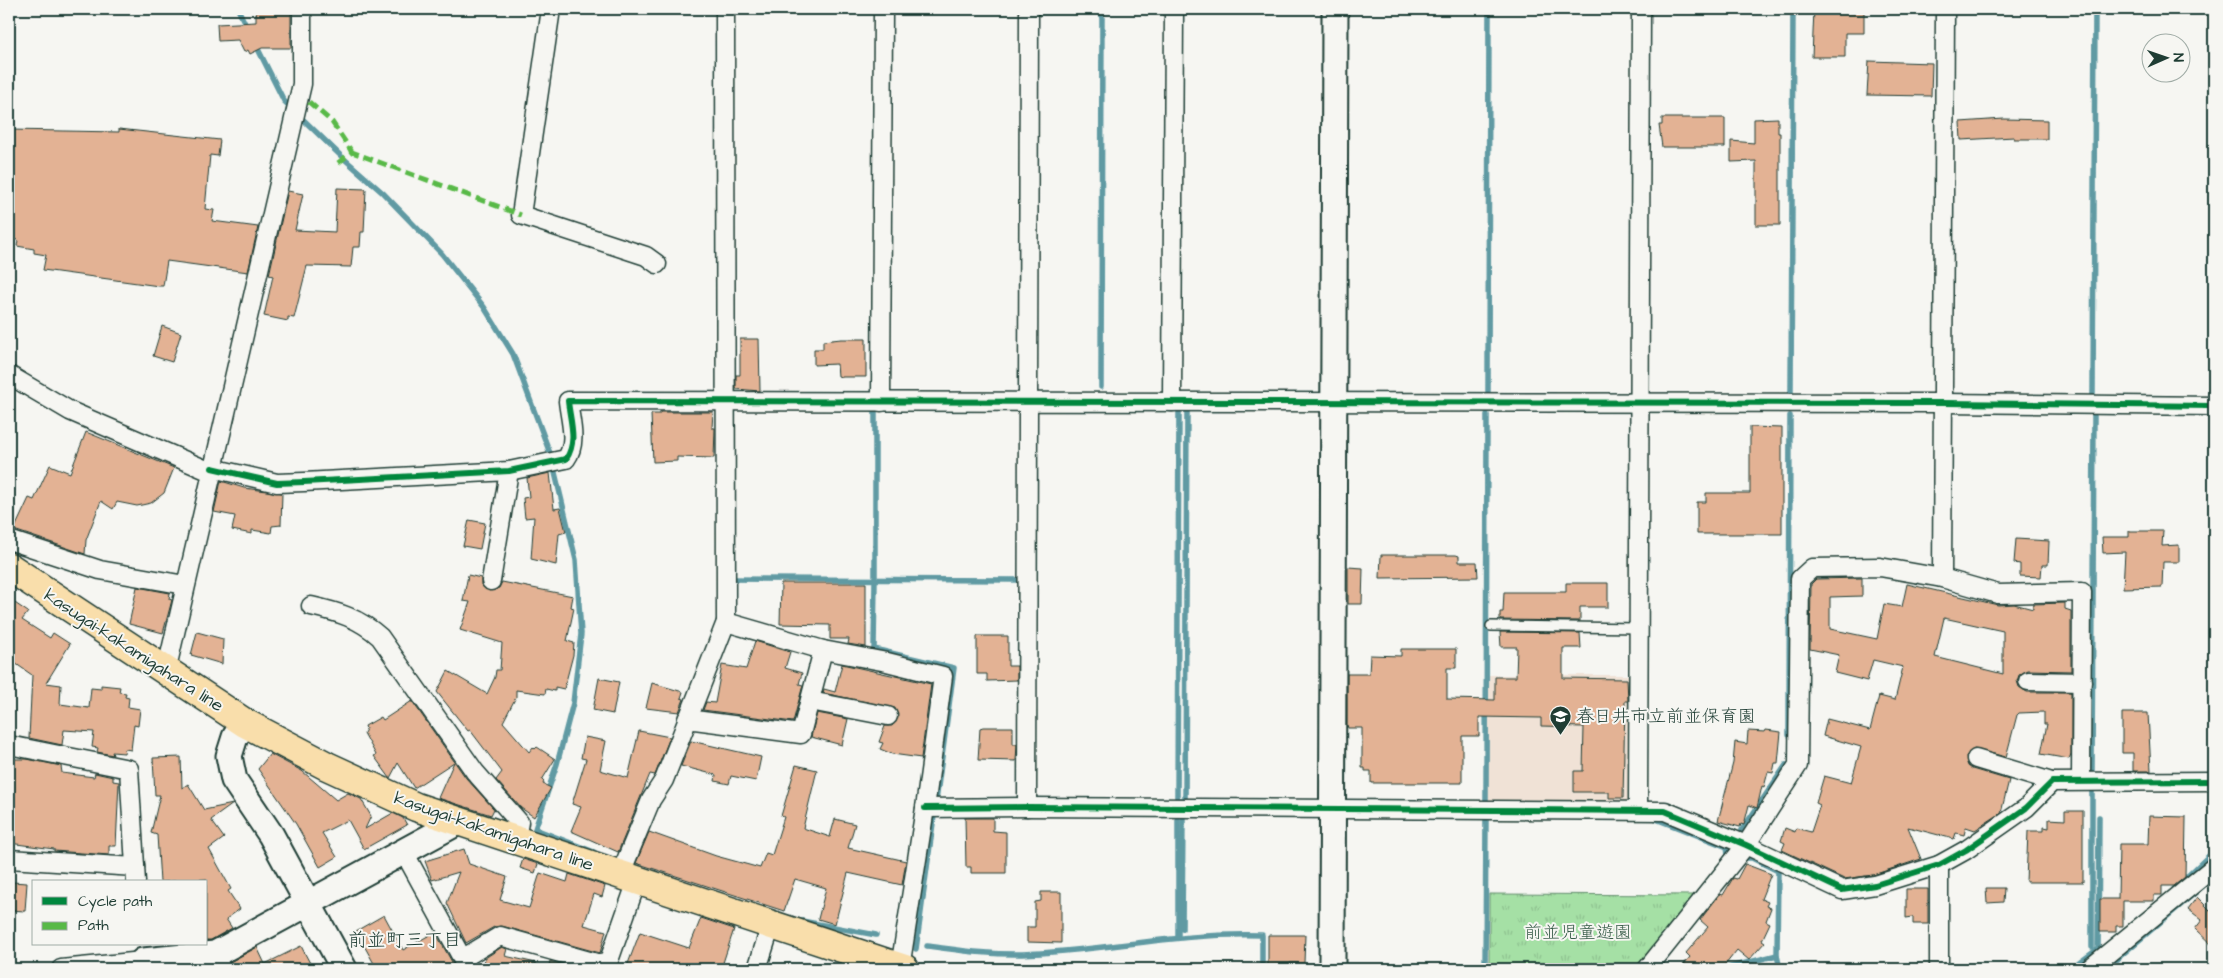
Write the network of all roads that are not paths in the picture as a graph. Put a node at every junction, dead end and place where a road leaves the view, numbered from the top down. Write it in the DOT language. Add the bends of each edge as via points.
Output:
graph roads {
  1 [pos="302,9"];
  2 [pos="551,9"];
  3 [pos="725,9"];
  4 [pos="882,9"];
  5 [pos="1029,9"];
  6 [pos="1174,9"];
  7 [pos="1335,9"];
  8 [pos="1641,9"];
  9 [pos="1945,9"];
  10 [pos="657,264"];
  11 [pos="9,375"];
  12 [pos="882,402"];
  13 [pos="1028,402"];
  14 [pos="1172,402"];
  15 [pos="1333,402"];
  16 [pos="725,403"];
  17 [pos="1638,404"];
  18 [pos="1943,404"];
  19 [pos="2214,406"];
  20 [pos="212,470"];
  21 [pos="509,470"];
  22 [pos="9,540"];
  23 [pos="9,567"];
  24 [pos="1942,578"];
  25 [pos="491,581"];
  26 [pos="185,585"];
  27 [pos="311,606"];
  28 [pos="726,622"];
  29 [pos="1491,626"];
  30 [pos="1638,628"];
  31 [pos="823,650"];
  32 [pos="166,672"];
  33 [pos="2028,681"];
  34 [pos="2082,682"];
  35 [pos="810,701"];
  36 [pos="888,716"];
  37 [pos="687,719"];
  38 [pos="245,723"];
  39 [pos="9,745"];
  40 [pos="1976,759"];
  41 [pos="2081,781"];
  42 [pos="2214,781"];
  43 [pos="2052,782"];
  44 [pos="1027,807"];
  45 [pos="925,808"];
  46 [pos="1333,809"];
  47 [pos="1638,810"];
  48 [pos="458,822"];
  49 [pos="516,839"];
  50 [pos="1746,845"];
  51 [pos="404,852"];
  52 [pos="9,859"];
  53 [pos="1939,865"];
  54 [pos="2214,867"];
  55 [pos="136,874"];
  56 [pos="628,878"];
  57 [pos="308,903"];
  58 [pos="771,925"];
  59 [pos="143,958"];
  60 [pos="218,962"];
  61 [pos="465,964"];
  62 [pos="606,967"];
  63 [pos="903,968"];
  64 [pos="61,969"];
  65 [pos="344,969"];
  66 [pos="757,969"];
  67 [pos="1332,969"];
  68 [pos="1647,969"];
  69 [pos="1939,969"];
  70 [pos="2089,969"];
  1 -- 20 [label="street" via="302,84"];
  2 -- 10 [label="street" via="521,214 646,256"];
  3 -- 16 [label="street"];
  4 -- 12 [label="street"];
  5 -- 13 [label="street"];
  6 -- 14 [label="street"];
  7 -- 15 [label="street"];
  8 -- 17 [label="street"];
  9 -- 18 [label="street"];
  11 -- 20 [label="street" via="70,411"];
  12 -- 13 [label="street"];
  12 -- 16 [label="street"];
  13 -- 14 [label="street"];
  13 -- 44 [label="street"];
  14 -- 15 [label="street"];
  15 -- 17 [label="street"];
  15 -- 46 [label="street"];
  16 -- 21 [label="street" via="568,401 573,441 566,459"];
  16 -- 28 [label="street"];
  17 -- 18 [label="street"];
  17 -- 30 [label="street"];
  18 -- 19 [label="street"];
  18 -- 24 [label="street"];
  20 -- 21 [label="street" via="276,483"];
  20 -- 26 [label="street"];
  21 -- 25 [label="street"];
  22 -- 26 [label="street" via="100,570"];
  23 -- 32 [label="main road, kasugai-kakamigahara line"];
  24 -- 34 [label="street" via="1998,594 2082,592"];
  24 -- 50 [label="street" via="1880,567 1832,567 1812,568 1800,579 1798,765"];
  26 -- 32 [label="street"];
  27 -- 49 [label="street" via="345,614 366,624 380,637 475,772 519,822"];
  28 -- 31 [label="street"];
  28 -- 37 [label="street"];
  29 -- 30 [label="lane"];
  30 -- 47 [label="street"];
  31 -- 35 [label="street"];
  31 -- 45 [label="street" via="943,676"];
  32 -- 38 [label="main road, kasugai-kakamigahara line"];
  33 -- 34 [label="street"];
  34 -- 41 [label="street"];
  35 -- 36 [label="street"];
  35 -- 37 [label="street" via="801,734"];
  37 -- 56 [label="street" via="664,780 651,800"];
  38 -- 48 [label="main road, kasugai-kakamigahara line" via="327,766"];
  38 -- 57 [label="street" via="235,737 229,756 234,780 271,835"];
  39 -- 55 [label="street" via="129,770"];
  40 -- 43 [label="street"];
  41 -- 42 [label="street"];
  41 -- 43 [label="street"];
  43 -- 53 [label="street" via="2026,808"];
  44 -- 45 [label="street"];
  44 -- 46 [label="street"];
  45 -- 63 [label="street"];
  46 -- 47 [label="street"];
  46 -- 67 [label="street"];
  47 -- 50 [label="street" via="1665,811"];
  48 -- 49 [label="main road, kasugai-kakamigahara line"];
  48 -- 51 [label="street"];
  49 -- 56 [label="main road, kasugai-kakamigahara line"];
  50 -- 53 [label="street" via="1842,890 1875,885"];
  50 -- 68 [label="street"];
  51 -- 57 [label="street"];
  51 -- 61 [label="street"];
  52 -- 55 [label="street"];
  53 -- 69 [label="street"];
  54 -- 70 [label="street"];
  56 -- 58 [label="main road, kasugai-kakamigahara line"];
  56 -- 62 [label="street"];
  57 -- 60 [label="street"];
  57 -- 65 [label="street"];
  58 -- 63 [label="main road, kasugai-kakamigahara line"];
  58 -- 66 [label="street"];
  59 -- 60 [label="street"];
  59 -- 64 [label="street"];
  61 -- 62 [label="street" via="500,936"];
}
